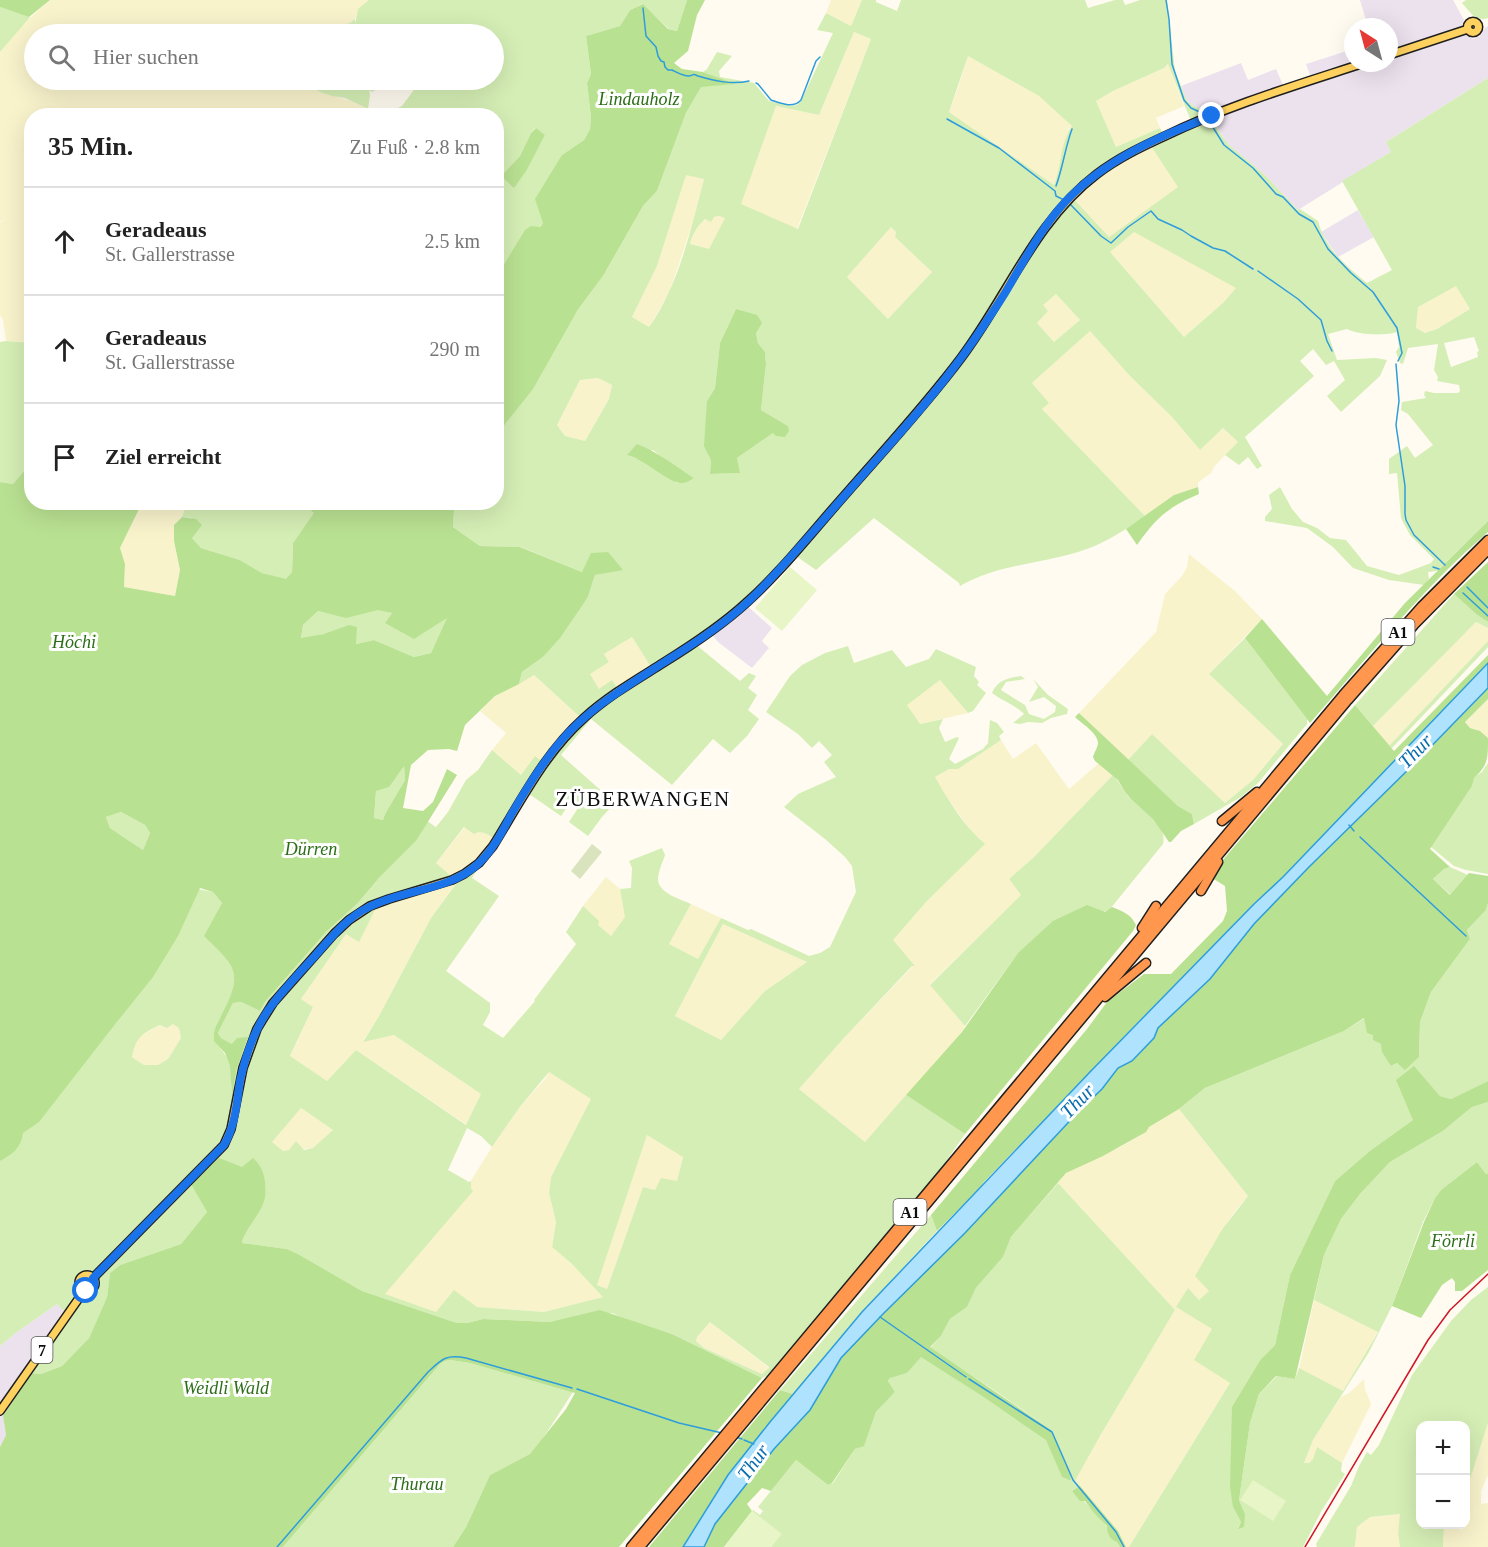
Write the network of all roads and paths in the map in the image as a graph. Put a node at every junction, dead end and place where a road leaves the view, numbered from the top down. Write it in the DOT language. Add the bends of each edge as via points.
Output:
graph roads {
  1 [pos="1481,24"];
  2 [pos="1398,52"];
  3 [pos="1344,69"];
  4 [pos="1488,540"];
  5 [pos="1488,550"];
  6 [pos="1315,734"];
  7 [pos="1287,762"];
  8 [pos="1222,821"];
  9 [pos="1246,822"];
  10 [pos="1201,891"];
  11 [pos="1156,906"];
  12 [pos="1146,963"];
  13 [pos="1108,975"];
  14 [pos="1071,1031"];
  15 [pos="93,1278"];
  16 [pos="84,1291"];
  17 [pos="0,1411"];
  18 [pos="728,1436"];
  19 [pos="631,1547"];
  20 [pos="640,1547"];
  1 -- 2 [label="main road" via="1475,32 1468,29"];
  3 -- 15 [label="main road" via="1291,86 1149,143 1091,178 1066,202 947,377 760,590 716,628 609,698 574,728 547,758 493,846 475,867 452,880 370,906 334,934 273,1003 257,1029 224,1145"];
  4 -- 6 [label="highway, A1" via="1410,619"];
  5 -- 6 [label="highway, A1"];
  6 -- 7 [label="highway, A1"];
  6 -- 9 [label="highway, A1"];
  7 -- 8 [label="highway, A1"];
  7 -- 13 [label="highway, A1"];
  9 -- 10 [label="highway, A1"];
  9 -- 14 [label="highway, A1"];
  11 -- 13 [label="highway, A1"];
  12 -- 14 [label="highway, A1"];
  13 -- 18 [label="highway, A1"];
  14 -- 18 [label="highway, A1"];
  15 -- 16 [label="main road" via="94,1287"];
  15 -- 16 [label="main road" via="88,1275 81,1279"];
  16 -- 17 [label="main road, 7"];
  18 -- 19 [label="highway, A1"];
  18 -- 20 [label="highway, A1"];
}
